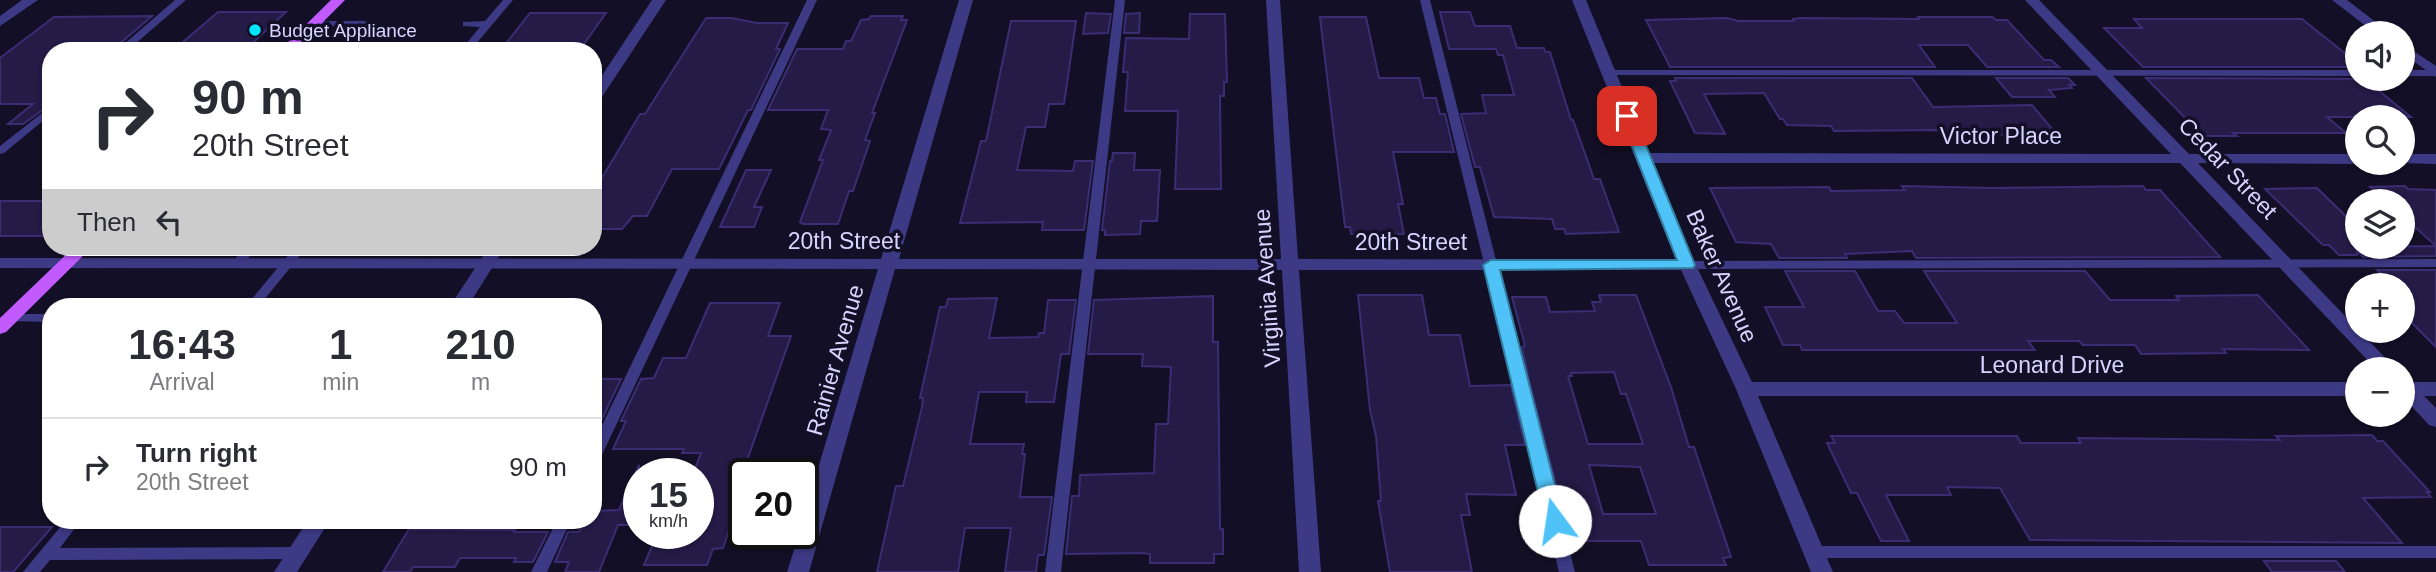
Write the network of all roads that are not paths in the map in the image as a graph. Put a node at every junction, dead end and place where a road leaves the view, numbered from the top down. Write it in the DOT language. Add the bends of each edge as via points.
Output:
graph roads {
  1 [pos="31,0"];
  2 [pos="181,0"];
  3 [pos="338,0"];
  4 [pos="508,0"];
  5 [pos="659,0"];
  6 [pos="812,0"];
  7 [pos="966,0"];
  8 [pos="1120,0"];
  9 [pos="1273,0"];
  10 [pos="1425,0"];
  11 [pos="1579,0"];
  12 [pos="2032,0"];
  13 [pos="2339,0"];
  14 [pos="2367,21"];
  15 [pos="0,22"];
  16 [pos="313,24"];
  17 [pos="367,24"];
  18 [pos="466,24"];
  19 [pos="487,24"];
  20 [pos="132,42"];
  21 [pos="295,42"];
  22 [pos="472,42"];
  23 [pos="2415,57"];
  24 [pos="2345,72"];
  25 [pos="2415,72"];
  26 [pos="1609,73"];
  27 [pos="2102,73"];
  28 [pos="2436,73"];
  29 [pos="602,86"];
  30 [pos="42,116"];
  31 [pos="0,151"];
  32 [pos="1644,159"];
  33 [pos="2185,159"];
  34 [pos="2345,159"];
  35 [pos="2415,159"];
  36 [pos="2436,159"];
  37 [pos="74,256"];
  38 [pos="244,256"];
  39 [pos="293,256"];
  40 [pos="492,256"];
  41 [pos="67,262"];
  42 [pos="0,263"];
  43 [pos="237,263"];
  44 [pos="287,263"];
  45 [pos="487,263"];
  46 [pos="2285,263"];
  47 [pos="2436,263"];
  48 [pos="686,264"];
  49 [pos="888,264"];
  50 [pos="1088,265"];
  51 [pos="1290,265"];
  52 [pos="1491,265"];
  53 [pos="1687,265"];
  54 [pos="259,298"];
  55 [pos="464,298"];
  56 [pos="42,319"];
  57 [pos="5,323"];
  58 [pos="2376,357"];
  59 [pos="2415,388"];
  60 [pos="1746,389"];
  61 [pos="2345,389"];
  62 [pos="2436,389"];
  63 [pos="2415,399"];
  64 [pos="2436,420"];
  65 [pos="602,439"];
  66 [pos="67,529"];
  67 [pos="313,529"];
  68 [pos="560,529"];
  69 [pos="1814,552"];
  70 [pos="2436,552"];
  71 [pos="297,553"];
  72 [pos="46,554"];
  73 [pos="31,572"];
  74 [pos="285,572"];
  75 [pos="539,572"];
  76 [pos="798,572"];
  77 [pos="1053,572"];
  78 [pos="1310,572"];
  79 [pos="1567,572"];
  80 [pos="1822,572"];
  1 -- 15 [label="street"];
  2 -- 20 [label="lane"];
  3 -- 16 [label="main road"];
  4 -- 19 [label="lane"];
  5 -- 29 [label="street"];
  6 -- 48 [label="lane"];
  7 -- 49 [label="street, Rainier Avenue"];
  8 -- 50 [label="lane"];
  9 -- 51 [label="street, Virginia Avenue"];
  10 -- 52 [label="lane"];
  11 -- 26 [label="street, Baker Avenue"];
  12 -- 27 [label="street, Cedar Street"];
  13 -- 14 [label="street"];
  16 -- 17 [label="lane"];
  16 -- 21 [label="main road"];
  18 -- 19 [label="lane"];
  19 -- 22 [label="lane"];
  23 -- 28 [label="street"];
  24 -- 27 [label="lane"];
  25 -- 28 [label="lane"];
  26 -- 27 [label="lane"];
  26 -- 32 [label="street, Baker Avenue"];
  27 -- 33 [label="street, Cedar Street"];
  30 -- 31 [label="lane"];
  32 -- 33 [label="street, Victor Place"];
  32 -- 53 [label="street, Baker Avenue"];
  33 -- 34 [label="street, Victor Place"];
  33 -- 46 [label="street, Cedar Street"];
  35 -- 36 [label="street"];
  37 -- 41 [label="main road"];
  38 -- 43 [label="lane"];
  39 -- 44 [label="lane"];
  40 -- 45 [label="street"];
  41 -- 42 [label="street, 20th Street"];
  41 -- 43 [label="street, 20th Street"];
  41 -- 57 [label="main road"];
  43 -- 44 [label="street, 20th Street"];
  44 -- 45 [label="street, 20th Street"];
  44 -- 54 [label="lane"];
  45 -- 48 [label="street, 20th Street"];
  45 -- 55 [label="street"];
  46 -- 47 [label="lane"];
  46 -- 53 [label="lane"];
  46 -- 58 [label="street, Cedar Street"];
  48 -- 49 [label="street, 20th Street"];
  48 -- 65 [label="lane"];
  49 -- 50 [label="street, 20th Street"];
  49 -- 76 [label="street, Rainier Avenue"];
  50 -- 51 [label="street, 20th Street"];
  50 -- 77 [label="lane"];
  51 -- 52 [label="street, 20th Street"];
  51 -- 78 [label="street, Virginia Avenue"];
  52 -- 53 [label="street, 20th Street"];
  52 -- 79 [label="lane"];
  53 -- 60 [label="street, Baker Avenue"];
  56 -- 57 [label="lane"];
  59 -- 62 [label="street"];
  60 -- 61 [label="street, Leonard Drive"];
  60 -- 69 [label="street, Baker Avenue"];
  63 -- 64 [label="street"];
  66 -- 72 [label="lane"];
  67 -- 71 [label="street"];
  68 -- 75 [label="lane"];
  69 -- 70 [label="lane"];
  69 -- 80 [label="street, Baker Avenue"];
  71 -- 72 [label="lane"];
  71 -- 74 [label="street"];
  72 -- 73 [label="lane"];
}
